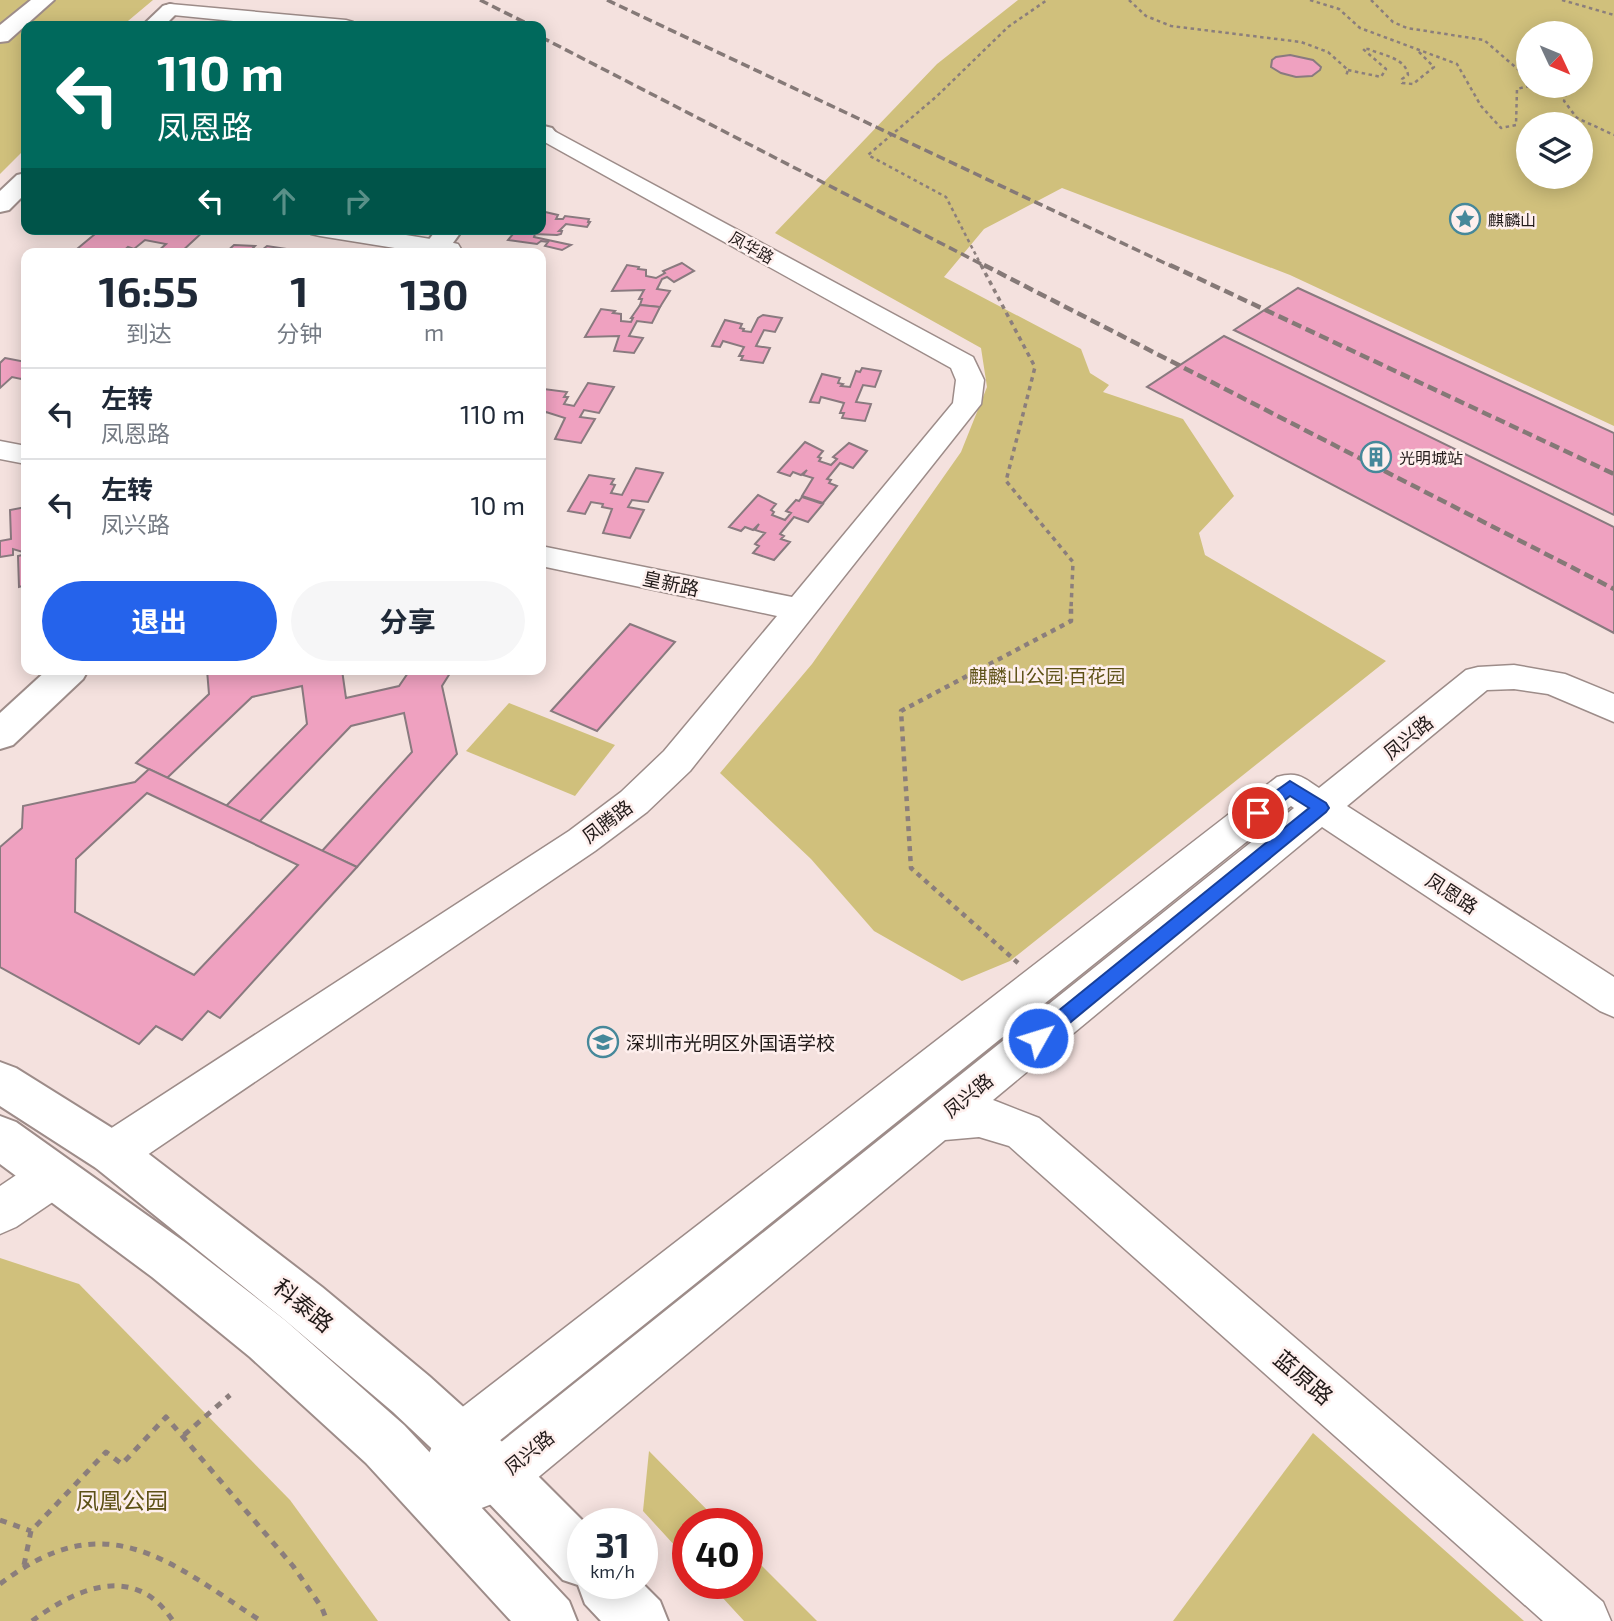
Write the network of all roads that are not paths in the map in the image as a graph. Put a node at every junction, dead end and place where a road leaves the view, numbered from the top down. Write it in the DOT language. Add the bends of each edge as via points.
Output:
graph roads {
  1 [pos="16,0"];
  2 [pos="44,0"];
  3 [pos="0,14"];
  4 [pos="177,16"];
  5 [pos="262,21"];
  6 [pos="0,36"];
  7 [pos="546,135"];
  8 [pos="21,192"];
  9 [pos="21,195"];
  10 [pos="0,205"];
  11 [pos="0,229"];
  12 [pos="370,235"];
  13 [pos="446,244"];
  14 [pos="963,363"];
  15 [pos="0,450"];
  16 [pos="21,454"];
  17 [pos="546,557"];
  18 [pos="801,610"];
  19 [pos="43,675"];
  20 [pos="65,675"];
  21 [pos="1614,709"];
  22 [pos="0,715"];
  23 [pos="0,735"];
  24 [pos="1305,798"];
  25 [pos="1614,999"];
  26 [pos="1016,1056"];
  27 [pos="0,1082"];
  28 [pos="931,1125"];
  29 [pos="1024,1132"];
  30 [pos="0,1137"];
  31 [pos="112,1153"];
  32 [pos="53,1176"];
  33 [pos="0,1212"];
  34 [pos="461,1440"];
  35 [pos="500,1476"];
  36 [pos="435,1498"];
  37 [pos="567,1544"];
  38 [pos="620,1599"];
  39 [pos="549,1621"];
  40 [pos="640,1621"];
  41 [pos="1584,1621"];
  1 -- 3 [label="main road"];
  2 -- 6 [label="main road"];
  4 -- 5 [label="street"];
  7 -- 14 [label="street, 凤华路"];
  8 -- 10 [label="main road"];
  9 -- 11 [label="main road"];
  12 -- 13 [label="street"];
  14 -- 18 [label="street, 凤腾路" via="971,389 963,411"];
  15 -- 16 [label="street"];
  17 -- 18 [label="street, 皇新路"];
  18 -- 31 [label="street, 凤腾路" via="677,761 617,815"];
  19 -- 22 [label="main road"];
  20 -- 23 [label="main road"];
  21 -- 24 [label="street, 凤兴路" via="1569,687 1535,678 1505,675 1478,680"];
  24 -- 25 [label="street, 凤恩路"];
  24 -- 26 [label="street, 凤兴路"];
  24 -- 34 [label="street, 凤兴路" via="1041,984"];
  26 -- 28 [label="street, 凤兴路"];
  26 -- 29 [label="street, 蓝原路" via="1009,1070 1007,1099"];
  27 -- 31 [label="main road, 科泰路"];
  28 -- 29 [label="street, 蓝原路" via="969,1115 1007,1123"];
  28 -- 35 [label="street, 凤兴路"];
  29 -- 41 [label="street, 蓝原路"];
  30 -- 32 [label="main road"];
  31 -- 34 [label="main road, 科泰路" via="325,1322"];
  32 -- 33 [label="street"];
  32 -- 36 [label="main road" via="268,1339 385,1444"];
  34 -- 35 [label="main road, 科泰路"];
  34 -- 36 [label="street, 凤兴路"];
  35 -- 36 [label="street, 凤兴路"];
  35 -- 37 [label="main road, 科泰路"];
  36 -- 39 [label="main road"];
  38 -- 40 [label="main road"];
}
